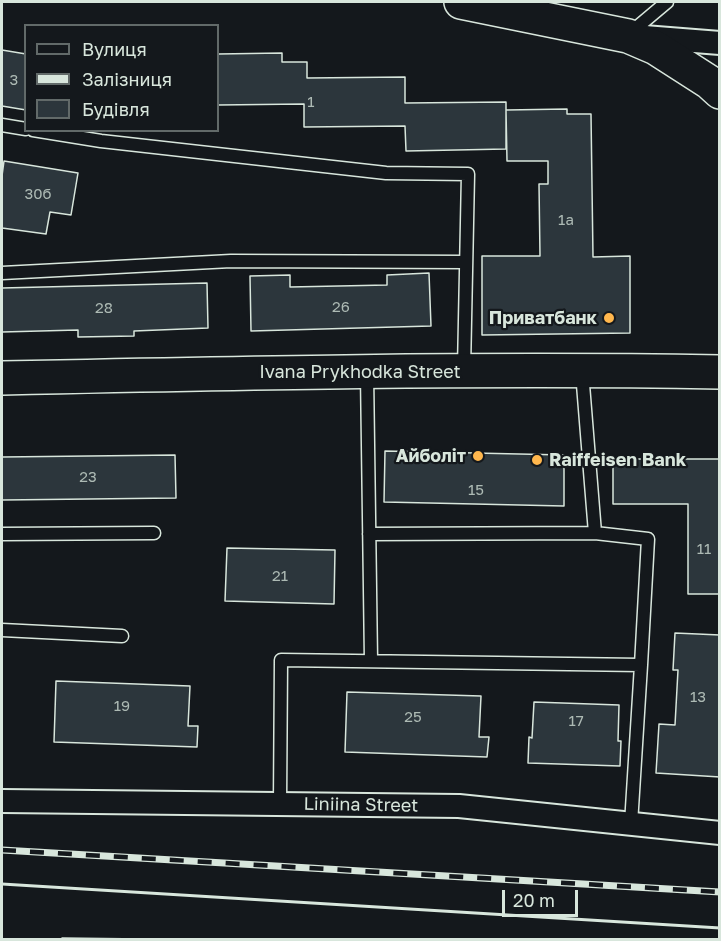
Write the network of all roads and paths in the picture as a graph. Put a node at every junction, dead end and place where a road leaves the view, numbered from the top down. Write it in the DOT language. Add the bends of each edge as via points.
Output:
graph roads {
  1 [pos="462,2"];
  2 [pos="667,2"];
  3 [pos="628,36"];
  4 [pos="720,43"];
  5 [pos="720,92"];
  6 [pos="2,125"];
  7 [pos="24,129"];
  8 [pos="45,132"];
  9 [pos="466,262"];
  10 [pos="2,273"];
  11 [pos="582,370"];
  12 [pos="464,371"];
  13 [pos="367,372"];
  14 [pos="720,372"];
  15 [pos="2,378"];
  16 [pos="154,533"];
  17 [pos="595,533"];
  18 [pos="2,534"];
  19 [pos="369,534"];
  20 [pos="2,630"];
  21 [pos="122,636"];
  22 [pos="370,662"];
  23 [pos="641,666"];
  24 [pos="2,801"];
  25 [pos="280,804"];
  26 [pos="631,824"];
  27 [pos="720,833"];
  1 -- 3 [label="main road"];
  2 -- 3 [label="lane"];
  3 -- 4 [label="street"];
  3 -- 5 [label="main road" via="656,48"];
  6 -- 7 [label="lane"];
  8 -- 9 [label="lane" via="386,173 468,174"];
  9 -- 10 [label="lane" via="231,261"];
  9 -- 12 [label="lane"];
  11 -- 12 [label="main road, Ivana Prykhodka Street"];
  11 -- 14 [label="main road, Ivana Prykhodka Street"];
  11 -- 17 [label="lane"];
  12 -- 13 [label="main road, Ivana Prykhodka Street"];
  13 -- 15 [label="main road, Ivana Prykhodka Street"];
  13 -- 19 [label="lane"];
  16 -- 18 [label="lane"];
  17 -- 19 [label="lane"];
  17 -- 23 [label="lane" via="648,538"];
  19 -- 22 [label="lane"];
  20 -- 21 [label="lane"];
  22 -- 23 [label="lane"];
  22 -- 25 [label="lane" via="281,660"];
  23 -- 26 [label="lane"];
  24 -- 25 [label="street, Liniina Street"];
  25 -- 26 [label="street, Liniina Street" via="459,806"];
  26 -- 27 [label="street, Liniina Street"];
}
